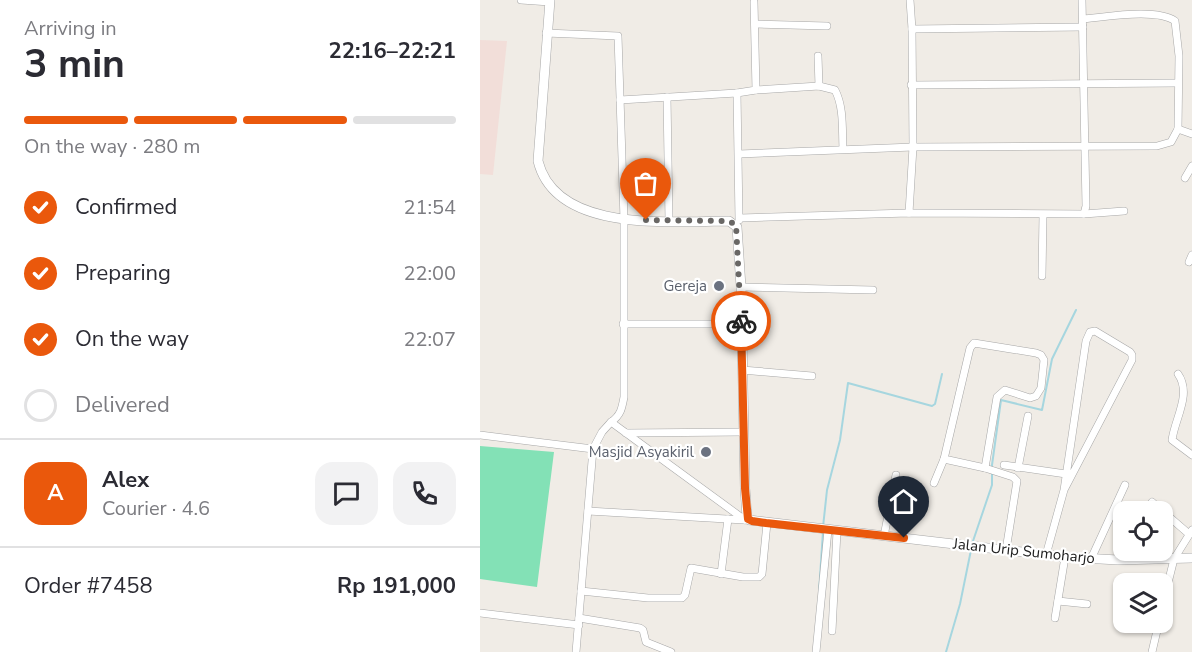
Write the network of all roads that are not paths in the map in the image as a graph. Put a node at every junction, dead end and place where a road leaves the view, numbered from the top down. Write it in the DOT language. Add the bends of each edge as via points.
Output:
graph roads {
  1 [pos="521,0"];
  2 [pos="910,0"];
  3 [pos="1082,0"];
  4 [pos="550,1"];
  5 [pos="754,2"];
  6 [pos="1083,19"];
  7 [pos="755,24"];
  8 [pos="827,26"];
  9 [pos="1083,27"];
  10 [pos="912,29"];
  11 [pos="546,33"];
  12 [pos="818,56"];
  13 [pos="1178,83"];
  14 [pos="911,85"];
  15 [pos="1083,85"];
  16 [pos="819,86"];
  17 [pos="756,90"];
  18 [pos="737,93"];
  19 [pos="667,97"];
  20 [pos="620,100"];
  21 [pos="1178,129"];
  22 [pos="1192,134"];
  23 [pos="1084,146"];
  24 [pos="913,147"];
  25 [pos="843,148"];
  26 [pos="739,154"];
  27 [pos="1192,166"];
  28 [pos="1185,178"];
  29 [pos="1124,211"];
  30 [pos="909,213"];
  31 [pos="1084,214"];
  32 [pos="1043,215"];
  33 [pos="624,220"];
  34 [pos="669,221"];
  35 [pos="738,221"];
  36 [pos="1042,276"];
  37 [pos="741,287"];
  38 [pos="873,290"];
  39 [pos="623,324"];
  40 [pos="741,324"];
  41 [pos="742,370"];
  42 [pos="1178,374"];
  43 [pos="812,376"];
  44 [pos="1028,416"];
  45 [pos="611,422"];
  46 [pos="743,432"];
  47 [pos="626,433"];
  48 [pos="480,435"];
  49 [pos="593,449"];
  50 [pos="1192,455"];
  51 [pos="944,459"];
  52 [pos="1004,465"];
  53 [pos="987,468"];
  54 [pos="1018,468"];
  55 [pos="1066,474"];
  56 [pos="896,475"];
  57 [pos="934,483"];
  58 [pos="1125,485"];
  59 [pos="1064,490"];
  60 [pos="588,512"];
  61 [pos="1173,518"];
  62 [pos="728,519"];
  63 [pos="747,520"];
  64 [pos="766,523"];
  65 [pos="827,530"];
  66 [pos="1191,532"];
  67 [pos="884,536"];
  68 [pos="1006,550"];
  69 [pos="1046,555"];
  70 [pos="1065,557"];
  71 [pos="1192,558"];
  72 [pos="1091,559"];
  73 [pos="1174,560"];
  74 [pos="1171,573"];
  75 [pos="721,574"];
  76 [pos="581,591"];
  77 [pos="1058,601"];
  78 [pos="1087,604"];
  79 [pos="480,613"];
  80 [pos="1055,618"];
  81 [pos="579,622"];
  82 [pos="832,631"];
  83 [pos="1156,633"];
  84 [pos="576,652"];
  85 [pos="671,652"];
  86 [pos="816,652"];
  87 [pos="1152,652"];
  1 -- 4 [label="street"];
  2 -- 10 [label="street"];
  3 -- 6 [label="street"];
  4 -- 11 [label="street"];
  5 -- 7 [label="street"];
  6 -- 9 [label="street"];
  6 -- 13 [label="street" via="1146,15 1172,18 1179,56"];
  7 -- 8 [label="street"];
  7 -- 17 [label="street"];
  9 -- 10 [label="street"];
  9 -- 15 [label="street"];
  10 -- 14 [label="street"];
  11 -- 20 [label="street" via="618,36"];
  11 -- 33 [label="street" via="538,161 541,174 576,206"];
  12 -- 16 [label="street"];
  13 -- 15 [label="street"];
  13 -- 21 [label="street"];
  14 -- 15 [label="street"];
  14 -- 24 [label="street"];
  15 -- 23 [label="street"];
  16 -- 17 [label="street"];
  16 -- 25 [label="street" via="835,90 839,98"];
  17 -- 18 [label="street"];
  18 -- 19 [label="street"];
  18 -- 26 [label="street"];
  19 -- 20 [label="street"];
  19 -- 34 [label="street"];
  20 -- 33 [label="street"];
  21 -- 22 [label="street"];
  21 -- 23 [label="street" via="1171,142 1157,146"];
  23 -- 24 [label="street"];
  23 -- 31 [label="street"];
  24 -- 25 [label="street"];
  24 -- 30 [label="street"];
  25 -- 26 [label="street"];
  26 -- 35 [label="street"];
  27 -- 28 [label="street"];
  29 -- 31 [label="street"];
  30 -- 32 [label="street"];
  30 -- 35 [label="street"];
  31 -- 32 [label="street"];
  32 -- 36 [label="street"];
  33 -- 34 [label="street"];
  33 -- 39 [label="street"];
  34 -- 35 [label="street"];
  35 -- 37 [label="street"];
  37 -- 38 [label="street"];
  37 -- 40 [label="street"];
  39 -- 40 [label="street"];
  39 -- 45 [label="street" via="624,397 622,410"];
  40 -- 41 [label="street"];
  41 -- 43 [label="street"];
  41 -- 46 [label="street"];
  42 -- 50 [label="street" via="1184,381 1185,399 1172,440"];
  44 -- 54 [label="street"];
  45 -- 47 [label="street"];
  45 -- 49 [label="street"];
  46 -- 47 [label="street"];
  46 -- 63 [label="street"];
  47 -- 63 [label="street"];
  48 -- 49 [label="street"];
  49 -- 60 [label="street"];
  51 -- 53 [label="street"];
  51 -- 53 [label="street" via="973,344 1038,354 1045,364 1039,394 1030,398 1005,390 997,397"];
  51 -- 57 [label="street"];
  52 -- 54 [label="street"];
  53 -- 68 [label="street" via="1013,477 1017,484"];
  54 -- 55 [label="street"];
  55 -- 59 [label="street"];
  55 -- 59 [label="street" via="1086,341 1090,332 1095,331 1130,352 1132,360"];
  56 -- 67 [label="street"];
  58 -- 72 [label="street"];
  59 -- 69 [label="street"];
  60 -- 62 [label="street"];
  60 -- 76 [label="street"];
  61 -- 66 [label="street"];
  62 -- 63 [label="street"];
  62 -- 75 [label="street"];
  63 -- 64 [label="street, Jalan Urip Sumoharjo"];
  64 -- 65 [label="street, Jalan Urip Sumoharjo"];
  64 -- 75 [label="street" via="761,576"];
  65 -- 67 [label="street, Jalan Urip Sumoharjo"];
  65 -- 82 [label="street"];
  65 -- 86 [label="street"];
  66 -- 73 [label="street"];
  67 -- 68 [label="street, Jalan Urip Sumoharjo"];
  68 -- 69 [label="street, Jalan Urip Sumoharjo"];
  69 -- 70 [label="street, Jalan Urip Sumoharjo"];
  70 -- 72 [label="street, Jalan Urip Sumoharjo"];
  70 -- 77 [label="street"];
  71 -- 73 [label="street, Jalan Urip Sumoharjo"];
  72 -- 73 [label="street, Jalan Urip Sumoharjo"];
  73 -- 74 [label="street"];
  75 -- 76 [label="street" via="691,569 682,598"];
  76 -- 81 [label="street"];
  77 -- 78 [label="street"];
  77 -- 80 [label="street"];
  79 -- 81 [label="street"];
  81 -- 84 [label="street"];
  81 -- 85 [label="street" via="640,628 646,642"];
  83 -- 87 [label="street"];
}
